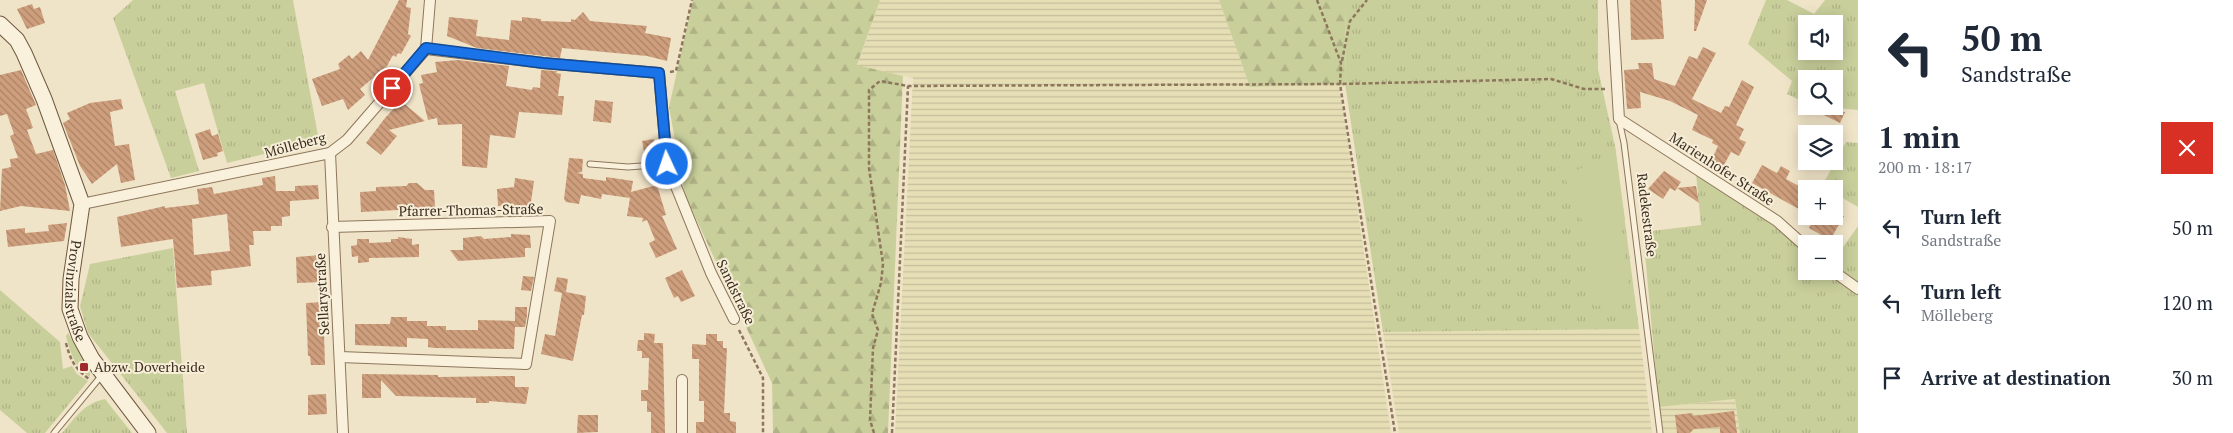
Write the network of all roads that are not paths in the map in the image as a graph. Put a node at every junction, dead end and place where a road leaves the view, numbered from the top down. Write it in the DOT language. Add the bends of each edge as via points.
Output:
graph roads {
  1 [pos="430,0"];
  2 [pos="1612,0"];
  3 [pos="0,24"];
  4 [pos="426,48"];
  5 [pos="1619,119"];
  6 [pos="330,153"];
  7 [pos="590,164"];
  8 [pos="667,164"];
  9 [pos="82,204"];
  10 [pos="332,227"];
  11 [pos="1798,240"];
  12 [pos="1843,278"];
  13 [pos="1858,289"];
  14 [pos="734,319"];
  15 [pos="340,358"];
  16 [pos="103,374"];
  17 [pos="682,380"];
  18 [pos="54,433"];
  19 [pos="148,433"];
  20 [pos="343,433"];
  21 [pos="682,433"];
  22 [pos="1660,433"];
  1 -- 4 [label="street"];
  2 -- 5 [label="street, Radekestraße"];
  3 -- 9 [label="main road, Provinzialstraße" via="17,40 24,53"];
  4 -- 6 [label="street, Mölleberg" via="347,140"];
  4 -- 8 [label="street, Sandstraße" via="659,73"];
  5 -- 11 [label="street, Marienhofer Straße" via="1777,221"];
  5 -- 22 [label="lane, Radekestraße"];
  6 -- 9 [label="street, Mölleberg"];
  6 -- 10 [label="street, Sellarystraße"];
  7 -- 8 [label="lane" via="628,167"];
  8 -- 14 [label="street, Sandstraße" via="711,273"];
  9 -- 16 [label="main road, Provinzialstraße" via="70,309 80,337"];
  10 -- 15 [label="street, Sellarystraße"];
  10 -- 15 [label="street, Pfarrer-Thomas-Straße" via="550,221 526,364"];
  12 -- 13 [label="street"];
  15 -- 20 [label="street, Sellarystraße"];
  16 -- 18 [label="lane"];
  16 -- 19 [label="main road, Provinzialstraße"];
  17 -- 21 [label="street"];
}
